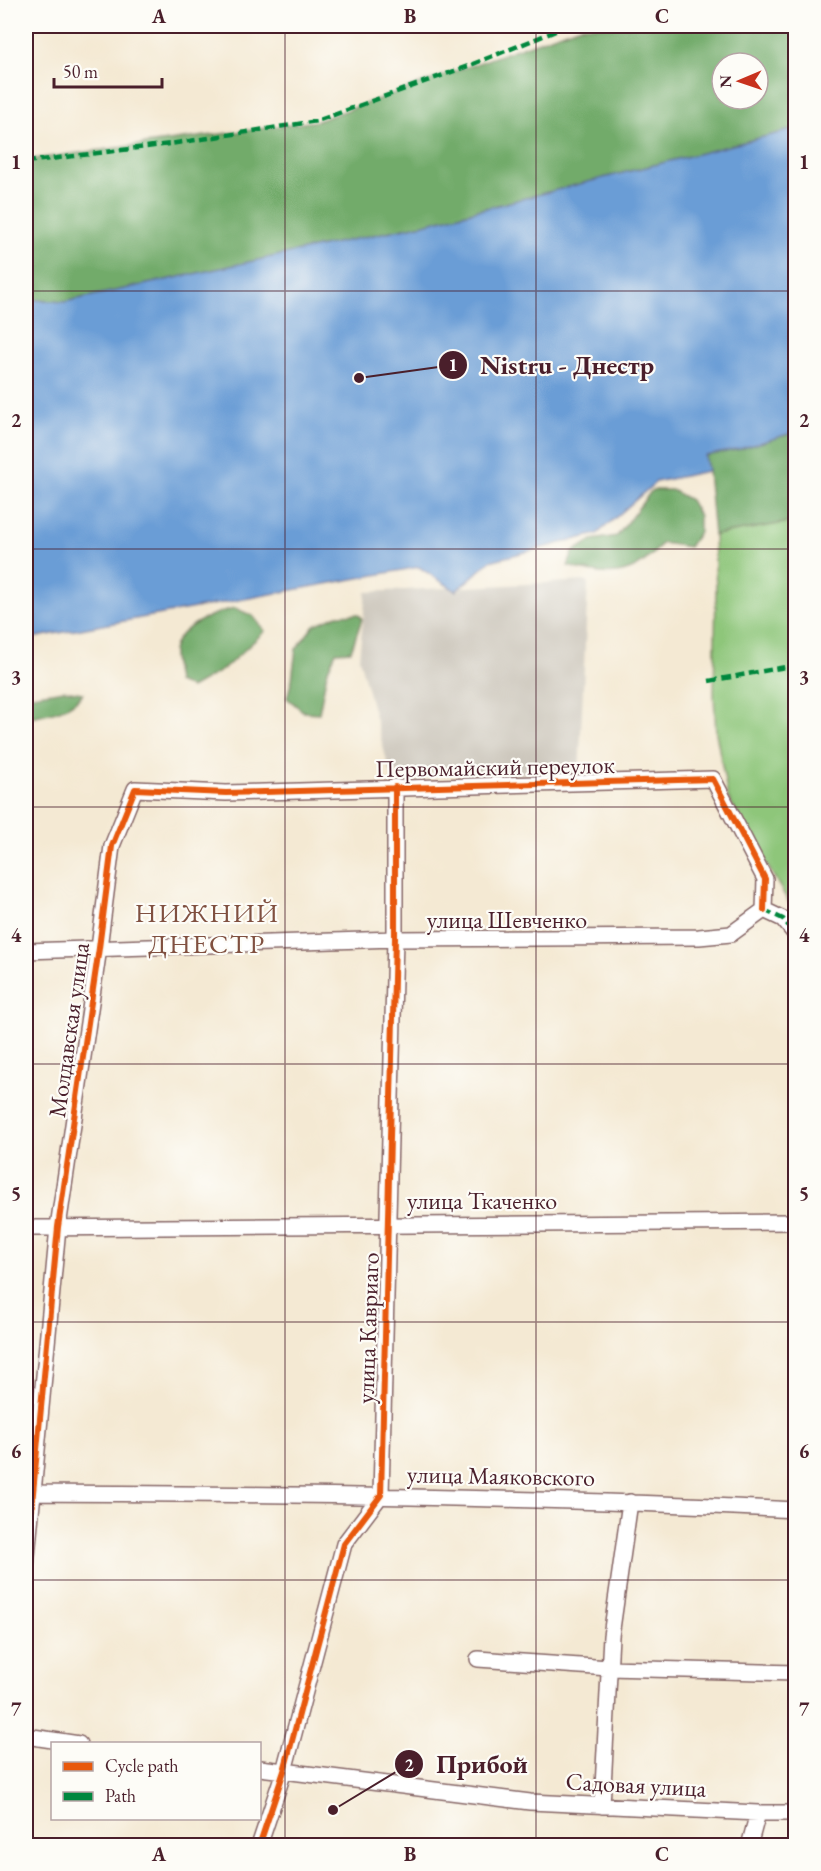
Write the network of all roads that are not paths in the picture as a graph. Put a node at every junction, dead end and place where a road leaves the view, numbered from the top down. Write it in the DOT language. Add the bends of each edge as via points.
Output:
graph roads {
  1 [pos="395,787"];
  2 [pos="135,789"];
  3 [pos="764,910"];
  4 [pos="795,935"];
  5 [pos="395,939"];
  6 [pos="99,948"];
  7 [pos="26,951"];
  8 [pos="795,1222"];
  9 [pos="389,1224"];
  10 [pos="58,1227"];
  11 [pos="26,1228"];
  12 [pos="29,1493"];
  13 [pos="381,1495"];
  14 [pos="630,1502"];
  15 [pos="795,1510"];
  16 [pos="26,1567"];
  17 [pos="478,1659"];
  18 [pos="609,1668"];
  19 [pos="795,1673"];
  20 [pos="26,1736"];
  21 [pos="71,1742"];
  22 [pos="261,1768"];
  23 [pos="284,1771"];
  24 [pos="602,1806"];
  25 [pos="758,1813"];
  26 [pos="795,1813"];
  27 [pos="259,1845"];
  28 [pos="749,1845"];
  1 -- 2 [label="street, Первомайский переулок" via="226,793"];
  1 -- 3 [label="street, Первомайский переулок" via="713,779 765,879"];
  1 -- 5 [label="street, улица Кавриаго"];
  2 -- 6 [label="street, Молдавская улица" via="112,846"];
  3 -- 4 [label="street" via="783,920"];
  3 -- 5 [label="street, улица Шевченко" via="731,934 699,937"];
  5 -- 6 [label="street, улица Шевченко"];
  5 -- 9 [label="street, улица Кавриаго"];
  6 -- 7 [label="street, улица Шевченко"];
  6 -- 10 [label="street, Молдавская улица"];
  8 -- 9 [label="street, улица Ткаченко"];
  9 -- 10 [label="street, улица Ткаченко"];
  9 -- 13 [label="street, улица Кавриаго"];
  10 -- 11 [label="street, улица Ткаченко"];
  10 -- 12 [label="street, Молдавская улица"];
  12 -- 13 [label="street, улица Маяковского"];
  12 -- 16 [label="street, Молдавская улица"];
  13 -- 14 [label="street, улица Маяковского"];
  13 -- 23 [label="street" via="344,1544"];
  14 -- 15 [label="street, улица Маяковского"];
  14 -- 18 [label="street"];
  17 -- 18 [label="street"];
  18 -- 19 [label="street"];
  18 -- 24 [label="street"];
  20 -- 21 [label="street"];
  22 -- 23 [label="street, Садовая улица"];
  23 -- 24 [label="street, Садовая улица" via="530,1802"];
  23 -- 27 [label="street"];
  24 -- 25 [label="street, Садовая улица"];
  25 -- 26 [label="street, Садовая улица"];
  25 -- 28 [label="street"];
}
